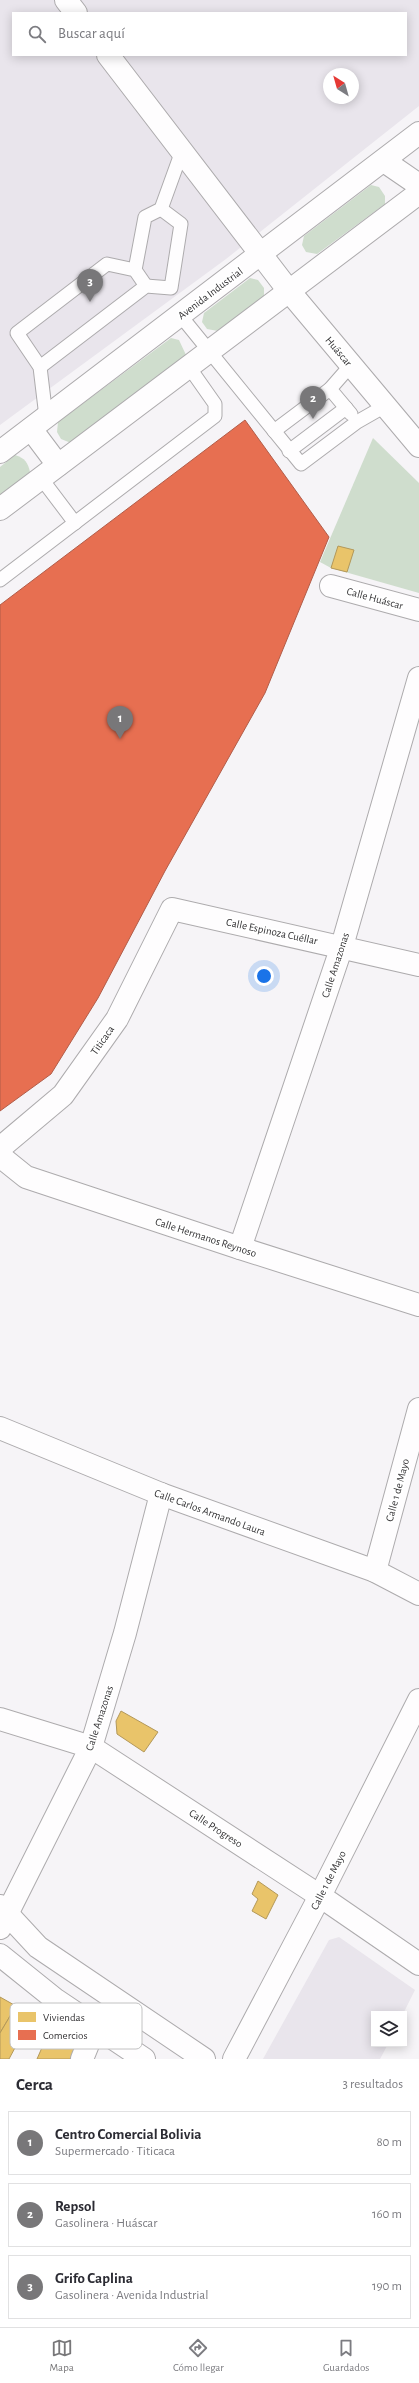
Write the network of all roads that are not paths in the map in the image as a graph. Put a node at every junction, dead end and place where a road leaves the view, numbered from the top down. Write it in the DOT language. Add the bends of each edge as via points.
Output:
graph roads {
  1 [pos="66,0"];
  2 [pos="75,12"];
  3 [pos="109,56"];
  4 [pos="419,133"];
  5 [pos="182,151"];
  6 [pos="384,161"];
  7 [pos="419,185"];
  8 [pos="419,192"];
  9 [pos="162,209"];
  10 [pos="261,255"];
  11 [pos="135,270"];
  12 [pos="146,286"];
  13 [pos="290,291"];
  14 [pos="180,315"];
  15 [pos="208,352"];
  16 [pos="351,365"];
  17 [pos="40,367"];
  18 [pos="188,367"];
  19 [pos="330,389"];
  20 [pos="386,406"];
  21 [pos="346,408"];
  22 [pos="357,422"];
  23 [pos="38,423"];
  24 [pos="274,431"];
  25 [pos="419,446"];
  26 [pos="289,451"];
  27 [pos="0,452"];
  28 [pos="50,471"];
  29 [pos="0,508"];
  30 [pos="75,523"];
  31 [pos="0,580"];
  32 [pos="332,586"];
  33 [pos="419,610"];
  34 [pos="419,678"];
  35 [pos="172,909"];
  36 [pos="342,946"];
  37 [pos="419,965"];
  38 [pos="0,1148"];
  39 [pos="0,1156"];
  40 [pos="240,1248"];
  41 [pos="419,1304"];
  42 [pos="419,1409"];
  43 [pos="0,1428"];
  44 [pos="161,1494"];
  45 [pos="375,1571"];
  46 [pos="419,1594"];
  47 [pos="419,1700"];
  48 [pos="0,1719"];
  49 [pos="91,1747"];
  50 [pos="320,1896"];
  51 [pos="3,1917"];
  52 [pos="0,1955"];
  53 [pos="419,1964"];
  54 [pos="60,2003"];
  55 [pos="121,2003"];
  56 [pos="142,2017"];
  57 [pos="86,2049"];
  58 [pos="129,2049"];
  59 [pos="82,2059"];
  60 [pos="144,2059"];
  61 [pos="204,2059"];
  62 [pos="234,2059"];
  1 -- 2 [label="street"];
  3 -- 5 [label="street, Huáscar"];
  4 -- 6 [label="street, Avenida Industrial"];
  5 -- 9 [label="lane"];
  5 -- 10 [label="street, Huáscar"];
  6 -- 7 [label="street"];
  6 -- 10 [label="street, Avenida Industrial"];
  8 -- 13 [label="street"];
  9 -- 11 [label="lane" via="145,218"];
  9 -- 12 [label="lane" via="181,224 171,288"];
  10 -- 13 [label="street, Huáscar"];
  10 -- 14 [label="street, Avenida Industrial"];
  11 -- 12 [label="lane"];
  11 -- 17 [label="lane" via="107,264 17,333"];
  12 -- 17 [label="lane"];
  13 -- 15 [label="street"];
  13 -- 16 [label="street, Huáscar"];
  14 -- 15 [label="lane"];
  14 -- 23 [label="street, Avenida Industrial"];
  15 -- 18 [label="street"];
  15 -- 24 [label="lane"];
  16 -- 19 [label="lane"];
  16 -- 20 [label="street, Huáscar"];
  17 -- 23 [label="lane"];
  18 -- 28 [label="street"];
  18 -- 30 [label="lane" via="215,404 216,416"];
  19 -- 21 [label="lane"];
  19 -- 24 [label="lane"];
  20 -- 22 [label="lane"];
  20 -- 25 [label="street, Huáscar"];
  21 -- 22 [label="lane"];
  21 -- 26 [label="lane"];
  22 -- 26 [label="lane" via="301,464"];
  23 -- 27 [label="street, Avenida Industrial"];
  23 -- 28 [label="street"];
  24 -- 26 [label="lane"];
  28 -- 29 [label="street"];
  28 -- 30 [label="lane"];
  30 -- 31 [label="lane"];
  32 -- 33 [label="street, Calle Huáscar"];
  34 -- 36 [label="street, Calle Amazonas"];
  35 -- 36 [label="street, Calle Espinoza Cuéllar"];
  35 -- 38 [label="street, Titicaca" via="117,1019 63,1095"];
  36 -- 37 [label="street, Calle Espinoza Cuéllar"];
  36 -- 40 [label="street, Calle Amazonas"];
  39 -- 40 [label="street, Calle Hermanos Reynoso" via="26,1177"];
  40 -- 41 [label="street, Calle Hermanos Reynoso"];
  42 -- 45 [label="street, Calle 1 de Mayo"];
  43 -- 44 [label="street, Calle Carlos Armando Laura"];
  44 -- 45 [label="street, Calle Carlos Armando Laura"];
  44 -- 49 [label="street, Calle Amazonas" via="125,1633"];
  45 -- 46 [label="street, Calle Carlos Armando Laura"];
  47 -- 50 [label="street, Calle 1 de Mayo"];
  48 -- 49 [label="street, Calle Progreso"];
  49 -- 50 [label="street, Calle Progreso"];
  49 -- 51 [label="street, Calle Amazonas"];
  50 -- 53 [label="street, Calle Progreso"];
  50 -- 62 [label="street, Calle 1 de Mayo"];
  51 -- 55 [label="street" via="38,1947"];
  52 -- 54 [label="street"];
  56 -- 61 [label="street"];
  57 -- 59 [label="street"];
  58 -- 60 [label="street"];
}
